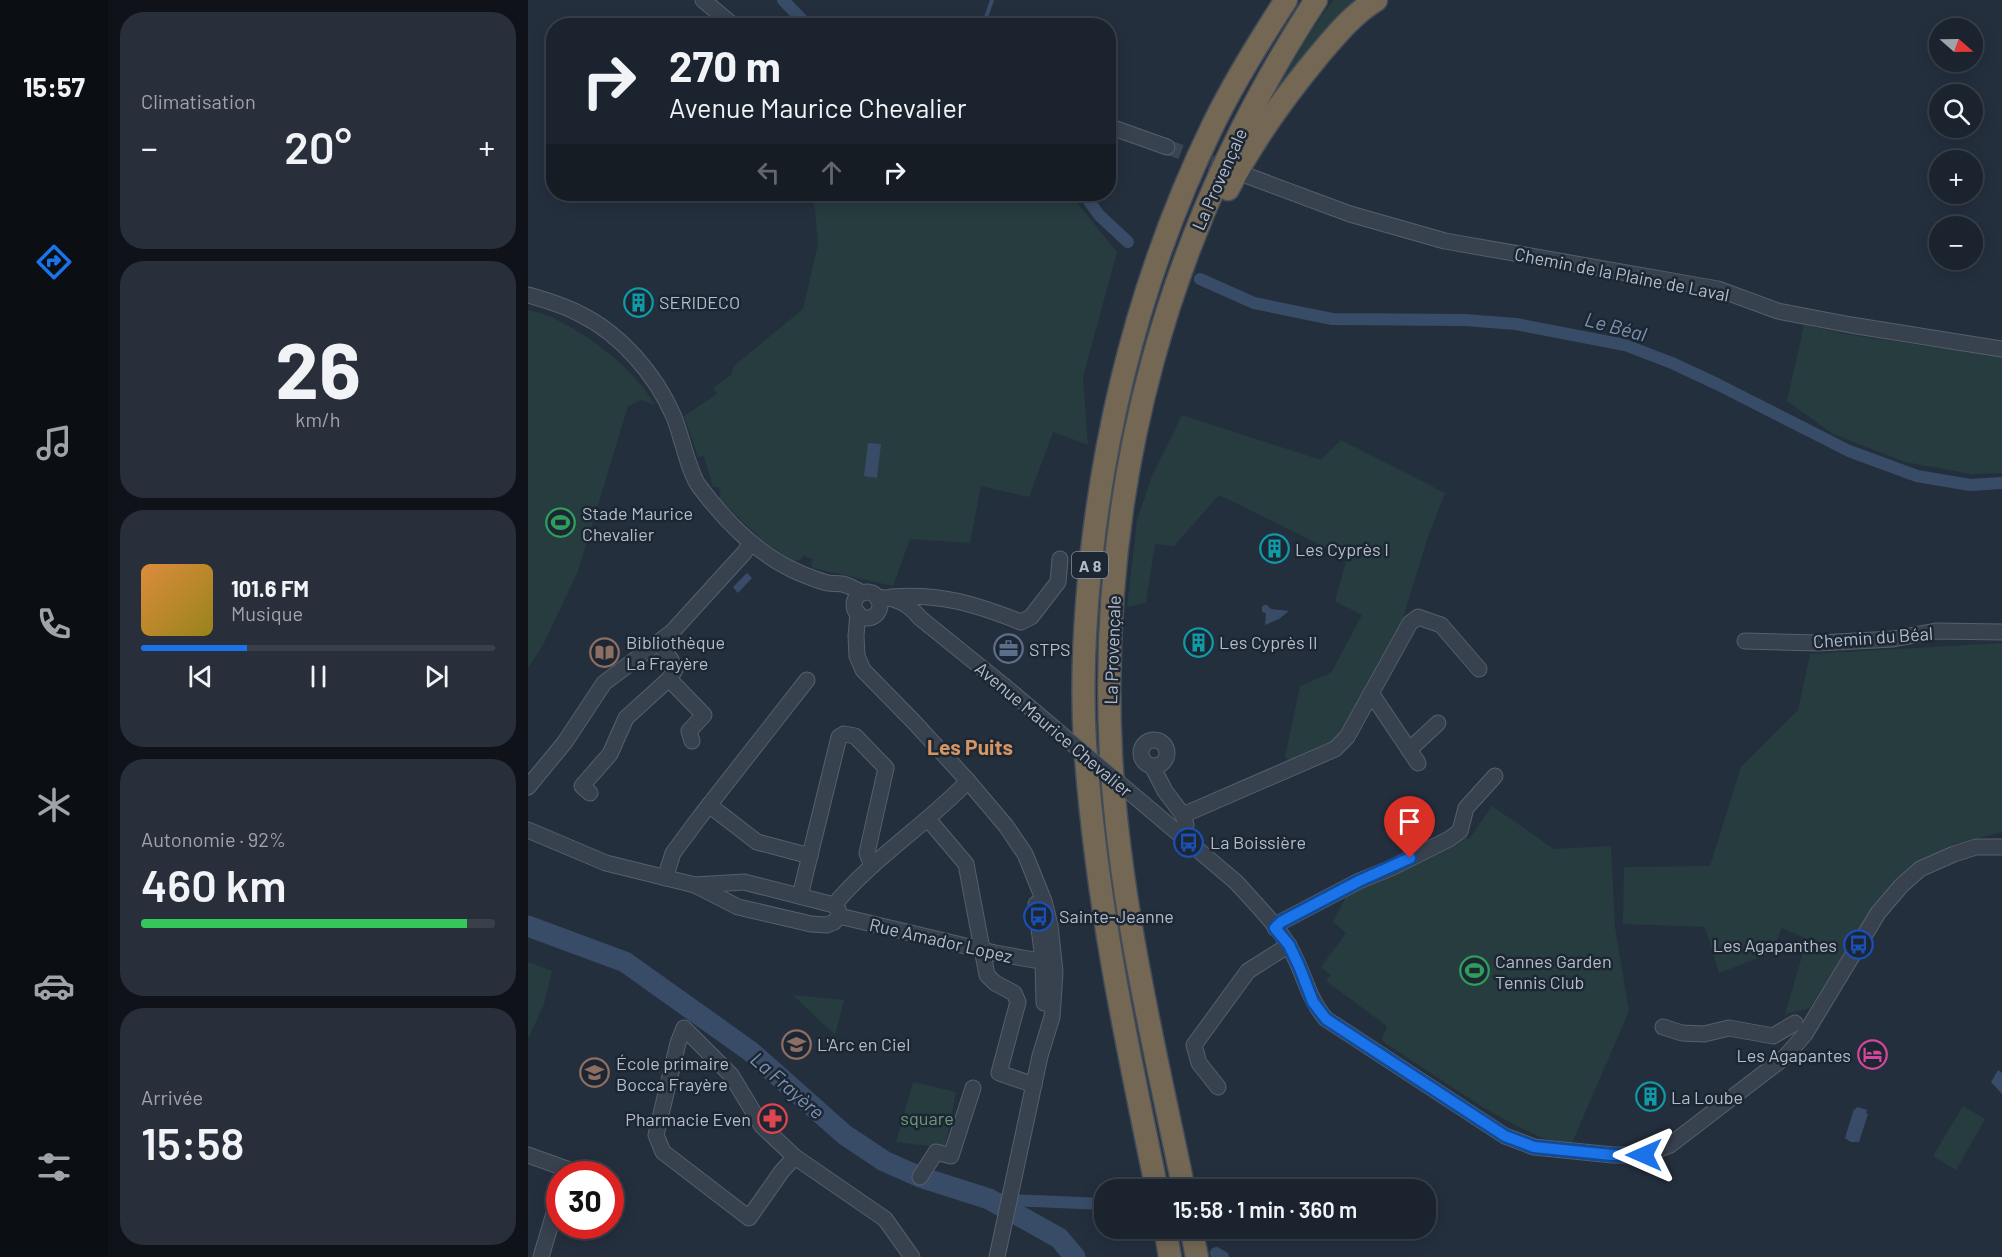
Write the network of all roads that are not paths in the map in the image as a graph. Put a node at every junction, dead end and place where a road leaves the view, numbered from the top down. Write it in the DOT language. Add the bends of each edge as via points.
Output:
graph roads {
  1 [pos="703,0"];
  2 [pos="1285,0"];
  3 [pos="1316,0"];
  4 [pos="1376,0"];
  5 [pos="724,18"];
  6 [pos="1116,129"];
  7 [pos="1167,147"];
  8 [pos="1248,176"];
  9 [pos="528,295"];
  10 [pos="1167,308"];
  11 [pos="2002,349"];
  12 [pos="751,543"];
  13 [pos="1060,559"];
  14 [pos="941,598"];
  15 [pos="870,604"];
  16 [pos="918,615"];
  17 [pos="2002,632"];
  18 [pos="1745,641"];
  19 [pos="659,643"];
  20 [pos="1479,669"];
  21 [pos="669,679"];
  22 [pos="807,680"];
  23 [pos="1371,693"];
  24 [pos="1438,723"];
  25 [pos="692,741"];
  26 [pos="1152,766"];
  27 [pos="1495,776"];
  28 [pos="968,781"];
  29 [pos="528,788"];
  30 [pos="590,793"];
  31 [pos="709,805"];
  32 [pos="1183,815"];
  33 [pos="928,819"];
  34 [pos="528,830"];
  35 [pos="1187,840"];
  36 [pos="2002,847"];
  37 [pos="1954,854"];
  38 [pos="810,856"];
  39 [pos="2002,858"];
  40 [pos="872,866"];
  41 [pos="665,878"];
  42 [pos="695,885"];
  43 [pos="800,896"];
  44 [pos="836,910"];
  45 [pos="1275,928"];
  46 [pos="1289,945"];
  47 [pos="983,950"];
  48 [pos="1049,960"];
  49 [pos="1795,1023"];
  50 [pos="1663,1027"];
  51 [pos="1034,1085"];
  52 [pos="1218,1087"];
  53 [pos="973,1088"];
  54 [pos="528,1155"];
  55 [pos="795,1157"];
  56 [pos="546,1161"];
  57 [pos="920,1177"];
  58 [pos="1155,1179"];
  59 [pos="1182,1179"];
  60 [pos="546,1239"];
  61 [pos="1167,1239"];
  62 [pos="1193,1239"];
  63 [pos="541,1257"];
  64 [pos="912,1257"];
  65 [pos="997,1257"];
  66 [pos="1170,1257"];
  67 [pos="1197,1257"];
  1 -- 5 [label="street"];
  2 -- 58 [label="highway, La Provençale / A 8" via="1215,121 1165,236 1125,365 1096,511 1083,660 1093,831 1117,992"];
  3 -- 10 [label="highway, La Provençale / A 8" via="1236,139 1205,206"];
  4 -- 10 [label="highway" via="1353,16 1329,43 1266,124 1229,186"];
  6 -- 7 [label="street"];
  8 -- 11 [label="street, Chemin de la Plaine de Laval" via="1350,214 1445,241 1718,289 1778,311"];
  9 -- 12 [label="street, Avenue Maurice Chevalier" via="582,315 633,354 650,374 673,414 697,483"];
  10 -- 59 [label="highway, La Provençale / A 8" via="1143,396 1125,492 1109,663 1111,756 1130,917"];
  12 -- 15 [label="street, Avenue Maurice Chevalier" via="777,562 802,574 842,584"];
  12 -- 19 [label="street" via="699,604"];
  13 -- 14 [label="street, Avenue Maurice Chevalier" via="1058,582 1031,617 1021,622 981,606"];
  14 -- 15 [label="street, Avenue Maurice Chevalier" via="918,595"];
  14 -- 16 [label="street"];
  15 -- 16 [label="street, Avenue Maurice Chevalier"];
  15 -- 28 [label="street" via="857,656 863,670"];
  16 -- 35 [label="street, Avenue Maurice Chevalier, bridge"];
  17 -- 18 [label="street, Chemin du Béal" via="1936,631 1893,639 1819,643"];
  19 -- 21 [label="street" via="675,670"];
  19 -- 29 [label="street" via="604,683 565,742"];
  20 -- 23 [label="street" via="1441,625 1418,617 1410,623"];
  21 -- 25 [label="street" via="704,715 689,731"];
  21 -- 30 [label="street" via="626,718 610,754 582,786"];
  22 -- 31 [label="street"];
  23 -- 24 [label="street" via="1414,756"];
  23 -- 32 [label="street" via="1347,737 1335,749"];
  26 -- 26 [label="street, Avenue Maurice Chevalier" via="1164,762 1172,747 1153,734 1141,754 1144,762"];
  26 -- 32 [label="street, Avenue Maurice Chevalier"];
  27 -- 45 [label="street" via="1466,808 1460,831 1449,839 1359,881"];
  28 -- 33 [label="street"];
  28 -- 48 [label="street" via="1006,826 1025,869"];
  31 -- 38 [label="street" via="757,842"];
  31 -- 41 [label="street" via="673,853"];
  32 -- 35 [label="street, Avenue Maurice Chevalier"];
  33 -- 40 [label="street"];
  33 -- 47 [label="street" via="966,864"];
  34 -- 41 [label="street, Rue Amador Lopez" via="606,863"];
  35 -- 45 [label="street, Avenue Maurice Chevalier" via="1236,882"];
  36 -- 37 [label="street, Avenue Maurice Chevalier" via="1976,847"];
  37 -- 39 [label="street, Avenue Maurice Chevalier"];
  37 -- 46 [label="street, Avenue Maurice Chevalier" via="1920,869 1878,913 1805,1034 1785,1057 1670,1145 1644,1155 1534,1147 1505,1136 1326,1019 1313,1002"];
  38 -- 40 [label="street" via="839,737 844,734 855,736 886,768 867,854"];
  38 -- 43 [label="street"];
  40 -- 44 [label="street"];
  41 -- 42 [label="street, Rue Amador Lopez"];
  42 -- 43 [label="street, Rue Amador Lopez" via="744,882"];
  42 -- 44 [label="street, Rue Amador Lopez" via="738,907 811,924 834,922"];
  43 -- 44 [label="street, Rue Amador Lopez"];
  44 -- 47 [label="street, Rue Amador Lopez"];
  45 -- 46 [label="street, Avenue Maurice Chevalier"];
  46 -- 52 [label="street" via="1248,971 1194,1045 1198,1063"];
  47 -- 48 [label="street, Rue Amador Lopez"];
  47 -- 51 [label="street" via="987,975 1014,993 1018,1002 999,1073"];
  48 -- 51 [label="street"];
  49 -- 50 [label="street" via="1773,1036 1729,1028 1704,1034 1682,1033"];
  51 -- 65 [label="street"];
  53 -- 57 [label="street" via="951,1156 936,1152"];
  54 -- 56 [label="street"];
  55 -- 55 [label="street" via="762,1126 731,1075 684,1028 657,1135 663,1152 749,1218"];
  55 -- 64 [label="street" via="885,1219"];
  60 -- 63 [label="street"];
  61 -- 66 [label="highway"];
  62 -- 67 [label="highway"];
}
